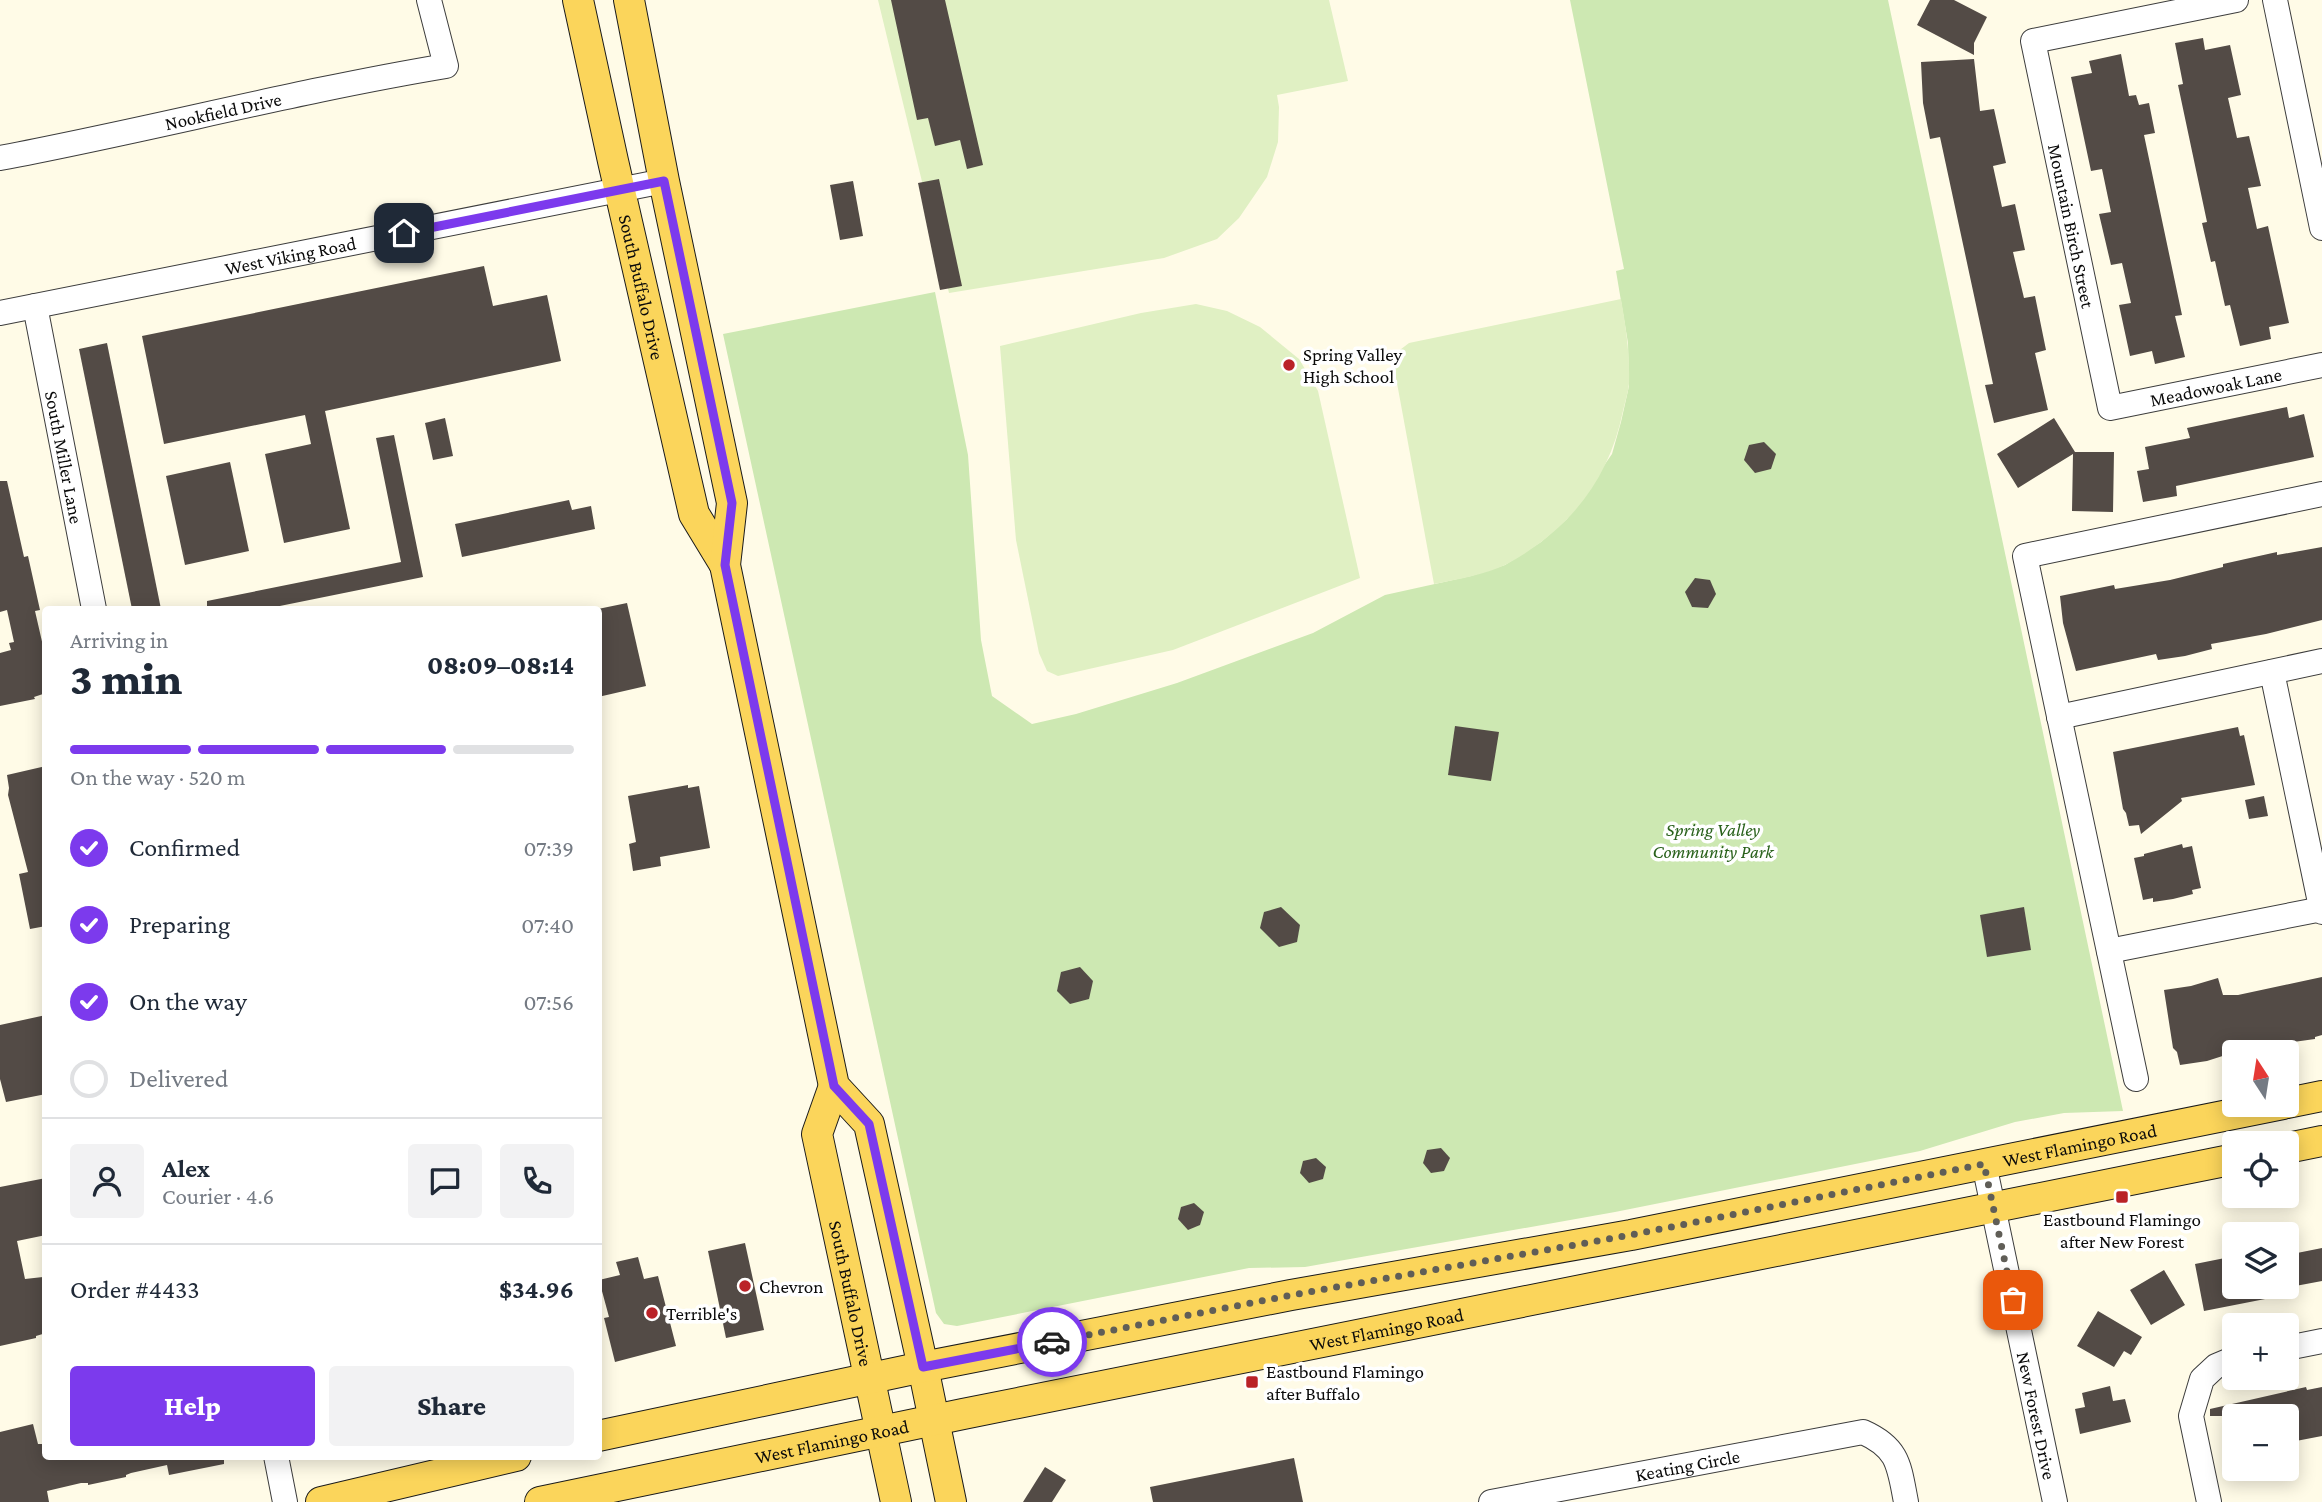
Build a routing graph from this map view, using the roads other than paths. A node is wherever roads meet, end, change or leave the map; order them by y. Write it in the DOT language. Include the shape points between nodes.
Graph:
graph roads {
  1 [pos="429,0"];
  2 [pos="578,0"];
  3 [pos="629,0"];
  4 [pos="2236,0"];
  5 [pos="2275,0"];
  6 [pos="2163,7"];
  7 [pos="0,158"];
  8 [pos="2317,177"];
  9 [pos="664,181"];
  10 [pos="620,190"];
  11 [pos="2322,228"];
  12 [pos="35,306"];
  13 [pos="0,313"];
  14 [pos="2322,365"];
  15 [pos="2110,408"];
  16 [pos="2322,494"];
  17 [pos="725,565"];
  18 [pos="93,606"];
  19 [pos="2322,661"];
  20 [pos="2272,672"];
  21 [pos="2059,717"];
  22 [pos="2322,910"];
  23 [pos="2109,951"];
  24 [pos="2136,1079"];
  25 [pos="834,1086"];
  26 [pos="2322,1096"];
  27 [pos="2300,1101"];
  28 [pos="2222,1117"];
  29 [pos="2322,1141"];
  30 [pos="2299,1146"];
  31 [pos="2222,1162"];
  32 [pos="1984,1164"];
  33 [pos="1993,1207"];
  34 [pos="2322,1341"];
  35 [pos="2299,1346"];
  36 [pos="2222,1364"];
  37 [pos="923,1367"];
  38 [pos="871,1378"];
  39 [pos="934,1420"];
  40 [pos="881,1431"];
  41 [pos="602,1435"];
  42 [pos="277,1460"];
  43 [pos="499,1460"];
  44 [pos="285,1502"];
  45 [pos="321,1502"];
  46 [pos="540,1502"];
  47 [pos="896,1502"];
  48 [pos="951,1502"];
  49 [pos="1492,1502"];
  50 [pos="1906,1502"];
  51 [pos="2055,1502"];
  52 [pos="2208,1502"];
  1 -- 7 [label="street, Nookfield Drive" via="446,66"];
  2 -- 10 [label="main road, South Buffalo Drive"];
  3 -- 9 [label="main road, South Buffalo Drive"];
  4 -- 6 [label="street"];
  5 -- 8 [label="street"];
  6 -- 15 [label="street, Mountain Birch Street" via="2033,41"];
  8 -- 11 [label="street"];
  9 -- 10 [label="street, West Viking Road"];
  9 -- 17 [label="main road, South Buffalo Drive" via="732,503"];
  10 -- 12 [label="street, West Viking Road"];
  10 -- 17 [label="main road, South Buffalo Drive" via="694,514"];
  12 -- 13 [label="street, West Viking Road"];
  12 -- 18 [label="street, South Miller Lane"];
  14 -- 15 [label="street, Meadowoak Lane"];
  16 -- 21 [label="street" via="2025,556"];
  17 -- 25 [label="main road, South Buffalo Drive"];
  19 -- 20 [label="street"];
  20 -- 21 [label="street"];
  20 -- 22 [label="street"];
  21 -- 23 [label="street"];
  22 -- 23 [label="street"];
  23 -- 24 [label="street"];
  25 -- 37 [label="main road" via="869,1124"];
  25 -- 38 [label="main road, South Buffalo Drive" via="817,1134"];
  26 -- 27 [label="main road, West Flamingo Road"];
  28 -- 32 [label="main road, West Flamingo Road"];
  29 -- 30 [label="main road"];
  31 -- 33 [label="main road, West Flamingo Road"];
  32 -- 33 [label="street, New Forest Drive"];
  32 -- 37 [label="main road, West Flamingo Road"];
  33 -- 39 [label="main road, West Flamingo Road"];
  33 -- 51 [label="street, New Forest Drive"];
  34 -- 35 [label="street"];
  36 -- 52 [label="street" via="2202,1379 2191,1416"];
  37 -- 38 [label="main road, West Flamingo Road"];
  37 -- 39 [label="main road"];
  38 -- 40 [label="main road, South Buffalo Drive"];
  38 -- 41 [label="main road, West Flamingo Road"];
  39 -- 40 [label="main road, West Flamingo Road"];
  39 -- 48 [label="main road"];
  40 -- 46 [label="main road, West Flamingo Road"];
  40 -- 47 [label="main road, South Buffalo Drive"];
  42 -- 44 [label="street"];
  43 -- 45 [label="main road"];
  49 -- 50 [label="street, Keating Circle" via="1863,1432 1892,1453"];
}
